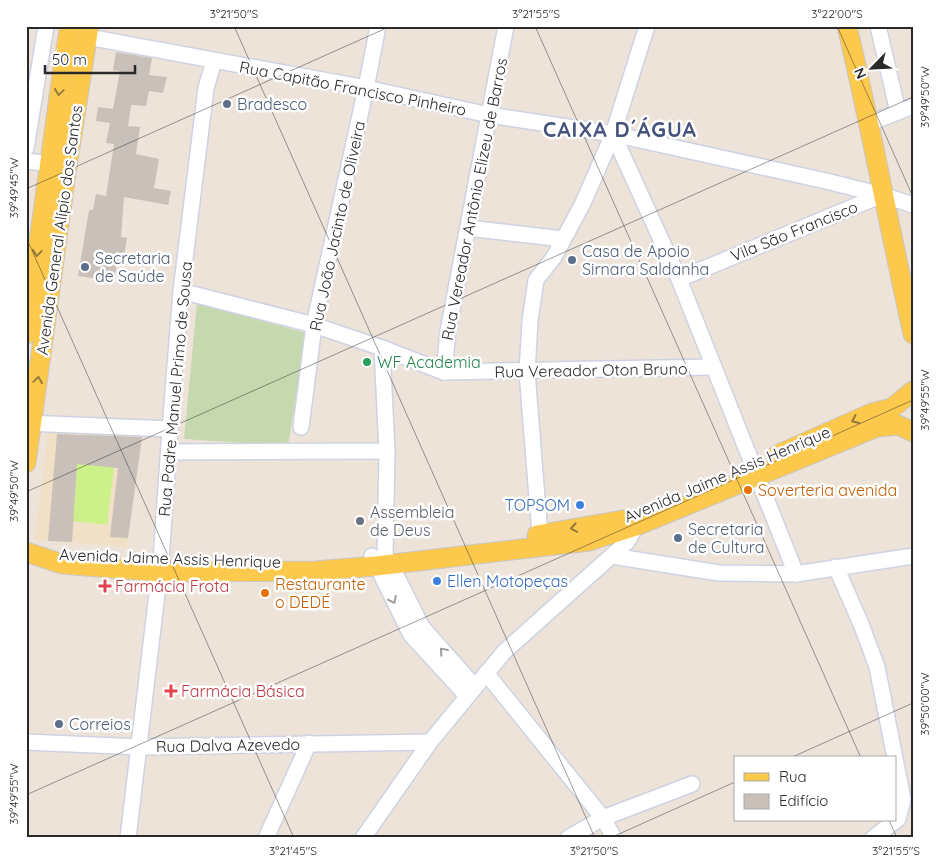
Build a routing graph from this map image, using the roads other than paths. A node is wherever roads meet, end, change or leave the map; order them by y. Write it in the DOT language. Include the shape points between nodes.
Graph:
graph roads {
  1 [pos="46,26"];
  2 [pos="70,26"];
  3 [pos="378,26"];
  4 [pos="506,26"];
  5 [pos="647,26"];
  6 [pos="847,26"];
  7 [pos="878,26"];
  8 [pos="89,32"];
  9 [pos="214,60"];
  10 [pos="366,88"];
  11 [pos="913,106"];
  12 [pos="898,112"];
  13 [pos="489,115"];
  14 [pos="870,123"];
  15 [pos="613,134"];
  16 [pos="26,148"];
  17 [pos="26,161"];
  18 [pos="58,165"];
  19 [pos="882,195"];
  20 [pos="913,205"];
  21 [pos="468,228"];
  22 [pos="563,240"];
  23 [pos="679,279"];
  24 [pos="181,291"];
  25 [pos="314,325"];
  26 [pos="26,334"];
  27 [pos="913,334"];
  28 [pos="382,348"];
  29 [pos="714,367"];
  30 [pos="444,372"];
  31 [pos="527,372"];
  32 [pos="913,391"];
  33 [pos="913,408"];
  34 [pos="904,422"];
  35 [pos="29,423"];
  36 [pos="301,428"];
  37 [pos="170,430"];
  38 [pos="387,451"];
  39 [pos="169,452"];
  40 [pos="26,463"];
  41 [pos="754,471"];
  42 [pos="640,520"];
  43 [pos="540,534"];
  44 [pos="34,555"];
  45 [pos="612,556"];
  46 [pos="913,556"];
  47 [pos="381,560"];
  48 [pos="160,566"];
  49 [pos="836,567"];
  50 [pos="796,574"];
  51 [pos="486,673"];
  52 [pos="471,692"];
  53 [pos="26,742"];
  54 [pos="430,742"];
  55 [pos="309,743"];
  56 [pos="140,747"];
  57 [pos="894,756"];
  58 [pos="896,765"];
  59 [pos="692,784"];
  60 [pos="603,818"];
  61 [pos="896,821"];
  62 [pos="894,822"];
  63 [pos="128,838"];
  64 [pos="266,838"];
  65 [pos="363,838"];
  66 [pos="568,838"];
  67 [pos="614,838"];
  68 [pos="873,838"];
  1 -- 16 [label="street"];
  2 -- 18 [label="main road, Avenida General Alípio dos Santos, one-way"];
  3 -- 10 [label="street, Rua João Jacinto de Oliveira"];
  4 -- 13 [label="street, Rua Vereador Antônio Elizeu de Barros"];
  5 -- 15 [label="street"];
  6 -- 14 [label="main road"];
  7 -- 12 [label="street"];
  8 -- 9 [label="street, Rua Capitão Francisco Pinheiro"];
  8 -- 18 [label="main road, Avenida General Alípio dos Santos"];
  9 -- 10 [label="street, Rua Capitão Francisco Pinheiro"];
  9 -- 24 [label="street, Rua Padre Manuel Primo de Sousa" via="206,88"];
  10 -- 13 [label="street, Rua Capitão Francisco Pinheiro"];
  10 -- 25 [label="street, Rua João Jacinto de Oliveira"];
  11 -- 12 [label="street"];
  12 -- 14 [label="street"];
  13 -- 15 [label="street, Rua Capitão Francisco Pinheiro"];
  13 -- 21 [label="street, Rua Vereador Antônio Elizeu de Barros"];
  14 -- 19 [label="main road"];
  15 -- 19 [label="street, Rua Capitão Francisco Pinheiro"];
  15 -- 22 [label="street"];
  15 -- 23 [label="street"];
  17 -- 18 [label="street"];
  18 -- 26 [label="main road, Avenida General Alípio dos Santos, one-way"];
  35 -- 18 [label="main road, Avenida General Alípio dos Santos, one-way"];
  19 -- 20 [label="street, Rua Capitão Francisco Pinheiro"];
  19 -- 23 [label="street, Vila São Francisco"];
  19 -- 27 [label="main road"];
  21 -- 22 [label="street"];
  21 -- 30 [label="street, Rua Vereador Antônio Elizeu de Barros" via="448,331"];
  22 -- 31 [label="street" via="536,280"];
  23 -- 29 [label="street"];
  24 -- 25 [label="street, Rua Vereador Oton Bruno"];
  24 -- 37 [label="street, Rua Padre Manuel Primo de Sousa"];
  25 -- 28 [label="street, Rua Vereador Oton Bruno"];
  25 -- 36 [label="street, Rua João Jacinto de Oliveira"];
  28 -- 30 [label="street, Rua Vereador Oton Bruno"];
  28 -- 38 [label="street"];
  29 -- 31 [label="street, Rua Vereador Oton Bruno"];
  29 -- 41 [label="street"];
  30 -- 31 [label="street, Rua Vereador Oton Bruno"];
  31 -- 43 [label="street"];
  32 -- 34 [label="main road, Avenida Jaime Assis Henrique"];
  33 -- 34 [label="main road"];
  34 -- 41 [label="main road, Avenida Jaime Assis Henrique" via="872,412"];
  35 -- 37 [label="street"];
  35 -- 40 [label="main road, Avenida General Alípio dos Santos"];
  37 -- 39 [label="street, Rua Padre Manuel Primo de Sousa"];
  38 -- 39 [label="street"];
  38 -- 47 [label="street"];
  39 -- 48 [label="street, Rua Padre Manuel Primo de Sousa"];
  41 -- 42 [label="main road, Avenida Jaime Assis Henrique"];
  41 -- 50 [label="street"];
  42 -- 43 [label="main road, Avenida Jaime Assis Henrique, one-way" via="629,518"];
  42 -- 45 [label="street" via="627,542"];
  42 -- 47 [label="main road" via="589,540"];
  43 -- 47 [label="main road, Avenida Jaime Assis Henrique"];
  44 -- 48 [label="main road, Avenida Jaime Assis Henrique" via="63,552"];
  45 -- 50 [label="street" via="718,573"];
  45 -- 51 [label="street" via="504,652"];
  46 -- 49 [label="street"];
  47 -- 48 [label="main road, Avenida Jaime Assis Henrique"];
  47 -- 52 [label="street" via="411,634"];
  48 -- 56 [label="street, Rua Padre Manuel Primo de Sousa"];
  49 -- 50 [label="street"];
  49 -- 57 [label="street" via="876,667"];
  51 -- 52 [label="street"];
  51 -- 60 [label="street"];
  52 -- 54 [label="street"];
  53 -- 56 [label="street, Rua Dalva Azevedo"];
  54 -- 55 [label="street, Rua Dalva Azevedo"];
  54 -- 65 [label="street"];
  55 -- 56 [label="street, Rua Dalva Azevedo"];
  55 -- 64 [label="street"];
  56 -- 63 [label="street, Rua Padre Manuel Primo de Sousa"];
  58 -- 61 [label="street" via="903,799"];
  59 -- 60 [label="street"];
  60 -- 66 [label="street"];
  60 -- 67 [label="street"];
  62 -- 68 [label="street"];
}
